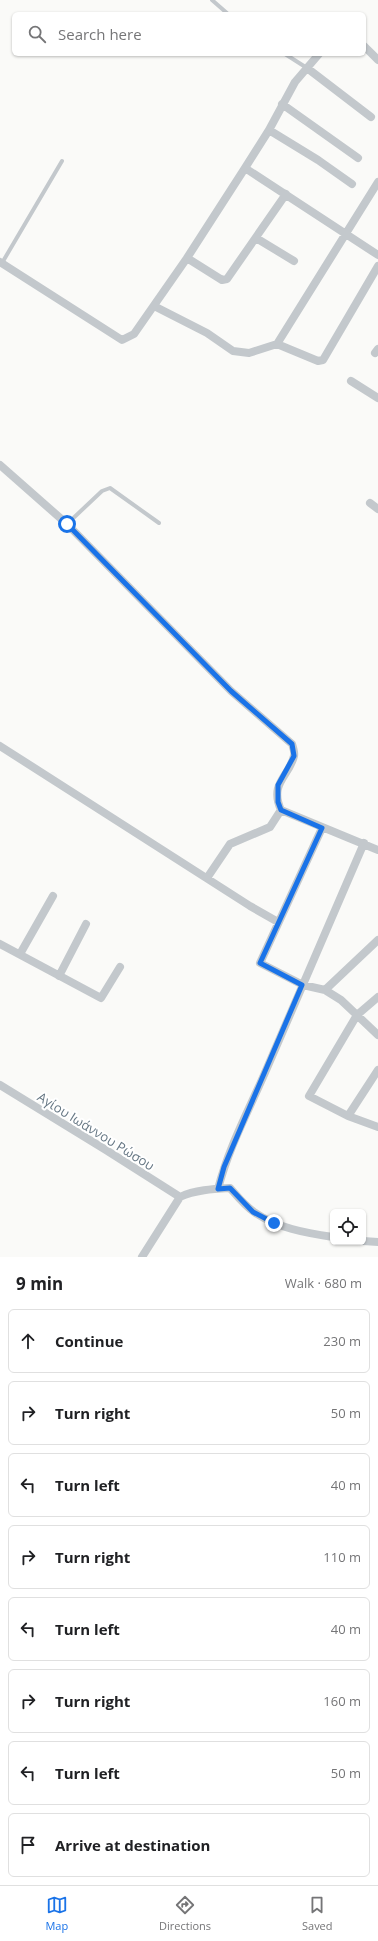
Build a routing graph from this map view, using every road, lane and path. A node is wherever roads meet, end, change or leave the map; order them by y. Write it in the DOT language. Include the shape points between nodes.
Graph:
graph roads {
  1 [pos="212,0"];
  2 [pos="226,12"];
  3 [pos="366,48"];
  4 [pos="289,56"];
  5 [pos="317,56"];
  6 [pos="378,60"];
  7 [pos="307,68"];
  8 [pos="282,104"];
  9 [pos="371,117"];
  10 [pos="269,130"];
  11 [pos="358,158"];
  12 [pos="62,161"];
  13 [pos="245,168"];
  14 [pos="378,182"];
  15 [pos="352,184"];
  16 [pos="286,194"];
  17 [pos="346,234"];
  18 [pos="256,238"];
  19 [pos="378,255"];
  20 [pos="187,258"];
  21 [pos="294,261"];
  22 [pos="1,263"];
  23 [pos="378,266"];
  24 [pos="154,306"];
  25 [pos="277,344"];
  26 [pos="351,381"];
  27 [pos="378,398"];
  28 [pos="0,465"];
  29 [pos="370,503"];
  30 [pos="378,509"];
  31 [pos="158,523"];
  32 [pos="67,524"];
  33 [pos="0,746"];
  34 [pos="281,810"];
  35 [pos="322,828"];
  36 [pos="364,843"];
  37 [pos="378,850"];
  38 [pos="207,878"];
  39 [pos="53,896"];
  40 [pos="278,922"];
  41 [pos="86,924"];
  42 [pos="378,940"];
  43 [pos="0,944"];
  44 [pos="20,954"];
  45 [pos="120,967"];
  46 [pos="59,976"];
  47 [pos="302,985"];
  48 [pos="325,990"];
  49 [pos="378,997"];
  50 [pos="357,1014"];
  51 [pos="378,1035"];
  52 [pos="378,1070"];
  53 [pos="0,1085"];
  54 [pos="348,1116"];
  55 [pos="378,1127"];
  56 [pos="218,1189"];
  57 [pos="180,1197"];
  58 [pos="330,1237"];
  59 [pos="366,1241"];
  60 [pos="378,1242"];
  61 [pos="142,1257"];
  1 -- 2 [label="lane"];
  3 -- 6 [label="street"];
  4 -- 7 [label="lane"];
  5 -- 7 [label="street"];
  7 -- 8 [label="street"];
  7 -- 9 [label="street"];
  8 -- 10 [label="street"];
  8 -- 11 [label="street"];
  10 -- 13 [label="street"];
  10 -- 15 [label="street"];
  12 -- 22 [label="lane"];
  13 -- 16 [label="street"];
  13 -- 20 [label="street"];
  14 -- 17 [label="street"];
  16 -- 17 [label="street"];
  16 -- 18 [label="street"];
  17 -- 19 [label="street"];
  17 -- 25 [label="street"];
  18 -- 20 [label="street" via="227,279 222,280"];
  18 -- 21 [label="street"];
  20 -- 24 [label="street"];
  22 -- 24 [label="street" via="122,340 134,334"];
  23 -- 25 [label="street" via="323,360 318,361"];
  24 -- 25 [label="street" via="184,320 239,353 249,353"];
  26 -- 27 [label="street"];
  28 -- 32 [label="street"];
  29 -- 30 [label="street"];
  31 -- 32 [label="lane" via="110,488 102,491"];
  32 -- 34 [label="street" via="231,691 292,744 294,756 278,785 278,802"];
  33 -- 38 [label="street"];
  34 -- 35 [label="street"];
  34 -- 38 [label="street" via="270,827 226,847"];
  35 -- 36 [label="street"];
  35 -- 40 [label="street"];
  36 -- 37 [label="street"];
  36 -- 47 [label="street"];
  38 -- 40 [label="street"];
  39 -- 44 [label="street"];
  40 -- 47 [label="street" via="260,963"];
  41 -- 46 [label="street"];
  42 -- 48 [label="street"];
  43 -- 44 [label="street"];
  44 -- 46 [label="street"];
  45 -- 46 [label="street" via="100,998"];
  47 -- 48 [label="street"];
  47 -- 56 [label="street" via="227,1160"];
  48 -- 50 [label="street"];
  49 -- 50 [label="street"];
  50 -- 51 [label="street"];
  50 -- 54 [label="street" via="309,1096"];
  52 -- 54 [label="street"];
  53 -- 57 [label="street, Αγίου Ιωάννου Ρώσου"];
  54 -- 55 [label="street"];
  56 -- 57 [label="street"];
  56 -- 58 [label="street" via="230,1188 253,1212 274,1223 306,1233"];
  57 -- 61 [label="street"];
  59 -- 60 [label="street"];
}
